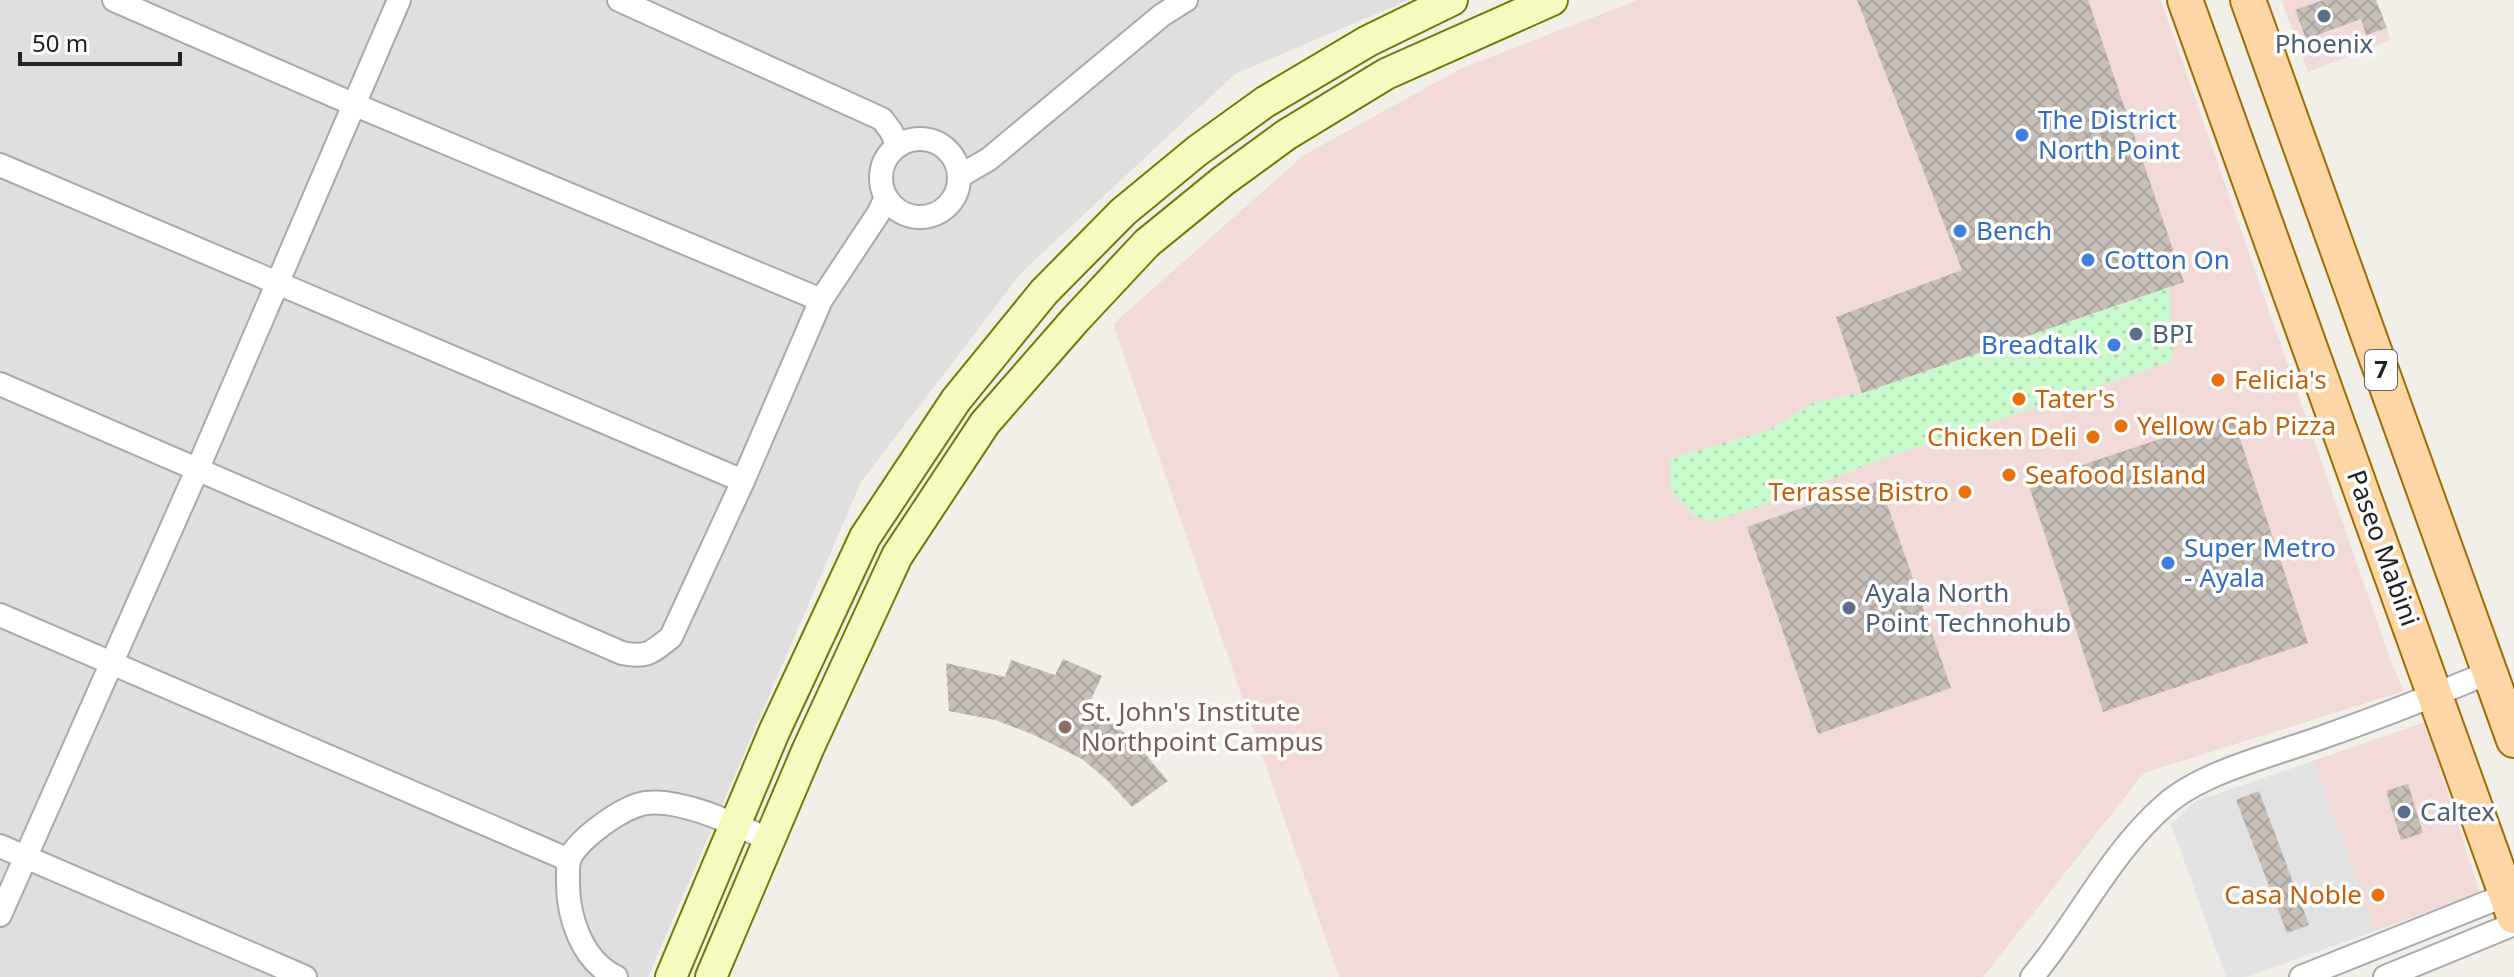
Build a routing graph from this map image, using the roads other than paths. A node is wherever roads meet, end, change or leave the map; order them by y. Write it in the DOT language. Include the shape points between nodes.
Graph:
graph roads {
  1 [pos="114,0"];
  2 [pos="399,0"];
  3 [pos="619,0"];
  4 [pos="1186,0"];
  5 [pos="1452,0"];
  6 [pos="2248,0"];
  7 [pos="2186,1"];
  8 [pos="1539,2"];
  9 [pos="1156,8"];
  10 [pos="353,104"];
  11 [pos="898,146"];
  12 [pos="0,165"];
  13 [pos="960,176"];
  14 [pos="885,200"];
  15 [pos="277,284"];
  16 [pos="821,300"];
  17 [pos="0,384"];
  18 [pos="919,452"];
  19 [pos="198,468"];
  20 [pos="950,473"];
  21 [pos="743,481"];
  22 [pos="0,615"];
  23 [pos="111,664"];
  24 [pos="2490,672"];
  25 [pos="2435,695"];
  26 [pos="2514,740"];
  27 [pos="736,825"];
  28 [pos="768,839"];
  29 [pos="0,846"];
  30 [pos="26,858"];
  31 [pos="569,860"];
  32 [pos="2511,912"];
  33 [pos="0,915"];
  34 [pos="305,977"];
  35 [pos="616,977"];
  36 [pos="671,977"];
  37 [pos="711,977"];
  38 [pos="2032,977"];
  39 [pos="2301,977"];
  40 [pos="2385,977"];
  1 -- 10 [label="street"];
  2 -- 10 [label="street"];
  3 -- 11 [label="street" via="882,119"];
  4 -- 9 [label="street"];
  5 -- 18 [label="street" via="1368,41 1265,102 1123,212 1044,292"];
  6 -- 24 [label="main road, 7"];
  7 -- 25 [label="main road, Paseo Mabini / 7"];
  8 -- 20 [label="street" via="1386,74 1223,181 1147,243 1075,320 985,423"];
  9 -- 13 [label="street" via="1030,127"];
  10 -- 15 [label="street"];
  10 -- 16 [label="street"];
  11 -- 13 [label="street" via="931,140 952,156"];
  11 -- 14 [label="street" via="882,164 879,181"];
  12 -- 15 [label="street"];
  13 -- 14 [label="street" via="954,199 936,213 908,216"];
  14 -- 16 [label="street"];
  15 -- 19 [label="street"];
  15 -- 21 [label="street"];
  16 -- 21 [label="street"];
  17 -- 19 [label="street"];
  18 -- 20 [label="street"];
  18 -- 27 [label="street" via="865,537"];
  19 -- 21 [label="street" via="641,657 671,637"];
  19 -- 23 [label="street"];
  20 -- 28 [label="street" via="897,556"];
  22 -- 23 [label="street"];
  23 -- 30 [label="street"];
  23 -- 31 [label="street"];
  24 -- 25 [label="street"];
  24 -- 26 [label="main road, 7"];
  25 -- 32 [label="main road, Paseo Mabini / 7"];
  25 -- 38 [label="street" via="2200,781 2165,804 2115,860"];
  27 -- 28 [label="street"];
  27 -- 31 [label="street" via="687,807 645,803 609,819"];
  27 -- 36 [label="street"];
  28 -- 37 [label="street"];
  29 -- 30 [label="street"];
  30 -- 33 [label="street"];
  30 -- 34 [label="street"];
  31 -- 35 [label="street" via="569,909 581,940 602,970"];
  32 -- 39 [label="street"];
  32 -- 40 [label="street"];
}
